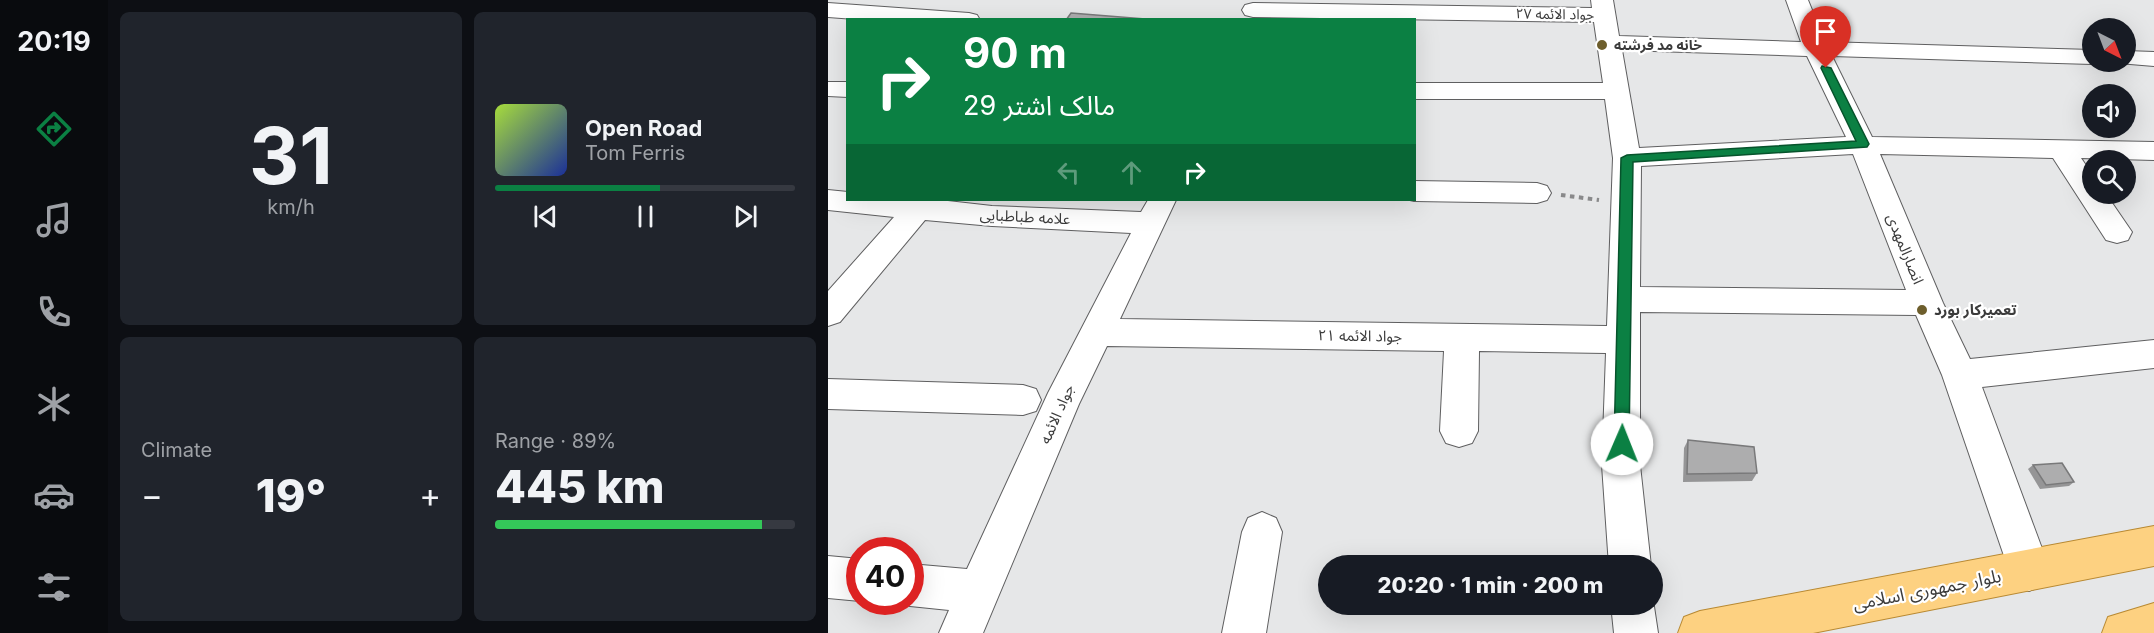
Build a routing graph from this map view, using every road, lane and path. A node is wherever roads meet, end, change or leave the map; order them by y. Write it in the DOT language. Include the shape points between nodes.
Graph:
graph roads {
  1 [pos="1797,0"];
  2 [pos="828,10"];
  3 [pos="1253,10"];
  4 [pos="941,18"];
  5 [pos="1606,19"];
  6 [pos="1816,50"];
  7 [pos="2082,57"];
  8 [pos="2136,58"];
  9 [pos="2154,59"];
  10 [pos="828,88"];
  11 [pos="846,90"];
  12 [pos="1416,91"];
  13 [pos="1617,91"];
  14 [pos="1863,144"];
  15 [pos="2060,148"];
  16 [pos="2154,150"];
  17 [pos="1627,158"];
  18 [pos="1416,191"];
  19 [pos="1538,193"];
  20 [pos="828,200"];
  21 [pos="846,201"];
  22 [pos="859,201"];
  23 [pos="1072,201"];
  24 [pos="922,203"];
  25 [pos="1626,203"];
  26 [pos="1156,211"];
  27 [pos="992,216"];
  28 [pos="2117,232"];
  29 [pos="1624,299"];
  30 [pos="1927,303"];
  31 [pos="828,313"];
  32 [pos="1095,332"];
  33 [pos="1462,338"];
  34 [pos="1624,340"];
  35 [pos="2154,354"];
  36 [pos="1960,375"];
  37 [pos="828,394"];
  38 [pos="1023,400"];
  39 [pos="1459,431"];
  40 [pos="1262,532"];
  41 [pos="2154,546"];
  42 [pos="1629,555"];
  43 [pos="2029,570"];
  44 [pos="828,577"];
  45 [pos="846,579"];
  46 [pos="924,586"];
  47 [pos="979,592"];
  48 [pos="1634,615"];
  49 [pos="2154,626"];
  50 [pos="961,633"];
  51 [pos="1244,633"];
  52 [pos="1636,633"];
  53 [pos="1700,633"];
  54 [pos="2124,633"];
  1 -- 6 [label="street, انصارالمهدی"];
  2 -- 4 [label="street"];
  3 -- 5 [label="street, جواد الائمه ۲۷"];
  5 -- 6 [label="street, جواد الائمه ۲۷" via="1718,46"];
  5 -- 13 [label="street"];
  6 -- 7 [label="street, جواد الائمه ۲۷"];
  6 -- 14 [label="street, انصارالمهدی"];
  8 -- 9 [label="street"];
  10 -- 11 [label="street"];
  12 -- 13 [label="street"];
  13 -- 17 [label="street"];
  14 -- 15 [label="street"];
  14 -- 17 [label="street"];
  14 -- 30 [label="street, انصارالمهدی"];
  15 -- 16 [label="street"];
  15 -- 28 [label="street"];
  17 -- 25 [label="street"];
  18 -- 19 [label="street"];
  19 -- 25 [label="path"];
  20 -- 21 [label="street, علامه طباطبایی"];
  22 -- 24 [label="street, علامه طباطبایی"];
  23 -- 27 [label="street"];
  24 -- 27 [label="street, علامه طباطبایی"];
  24 -- 31 [label="street"];
  25 -- 29 [label="street"];
  26 -- 27 [label="street, علامه طباطبایی"];
  26 -- 32 [label="street, جواد الائمه"];
  29 -- 30 [label="street"];
  29 -- 34 [label="street"];
  30 -- 36 [label="street, انصارالمهدی"];
  32 -- 33 [label="street, جواد الائمه ۲۱"];
  32 -- 47 [label="street, جواد الائمه"];
  33 -- 34 [label="street, جواد الائمه ۲۱"];
  33 -- 39 [label="street"];
  34 -- 42 [label="street" via="1621,465"];
  35 -- 36 [label="street"];
  36 -- 43 [label="street, انصارالمهدی"];
  37 -- 38 [label="street"];
  40 -- 51 [label="street"];
  41 -- 43 [label="main road, بلوار جمهوری اسلامی"];
  43 -- 53 [label="main road, بلوار جمهوری اسلامی"];
  44 -- 45 [label="street"];
  46 -- 47 [label="street"];
  47 -- 50 [label="street, جواد الائمه"];
  48 -- 52 [label="street"];
  49 -- 54 [label="main road"];
}
